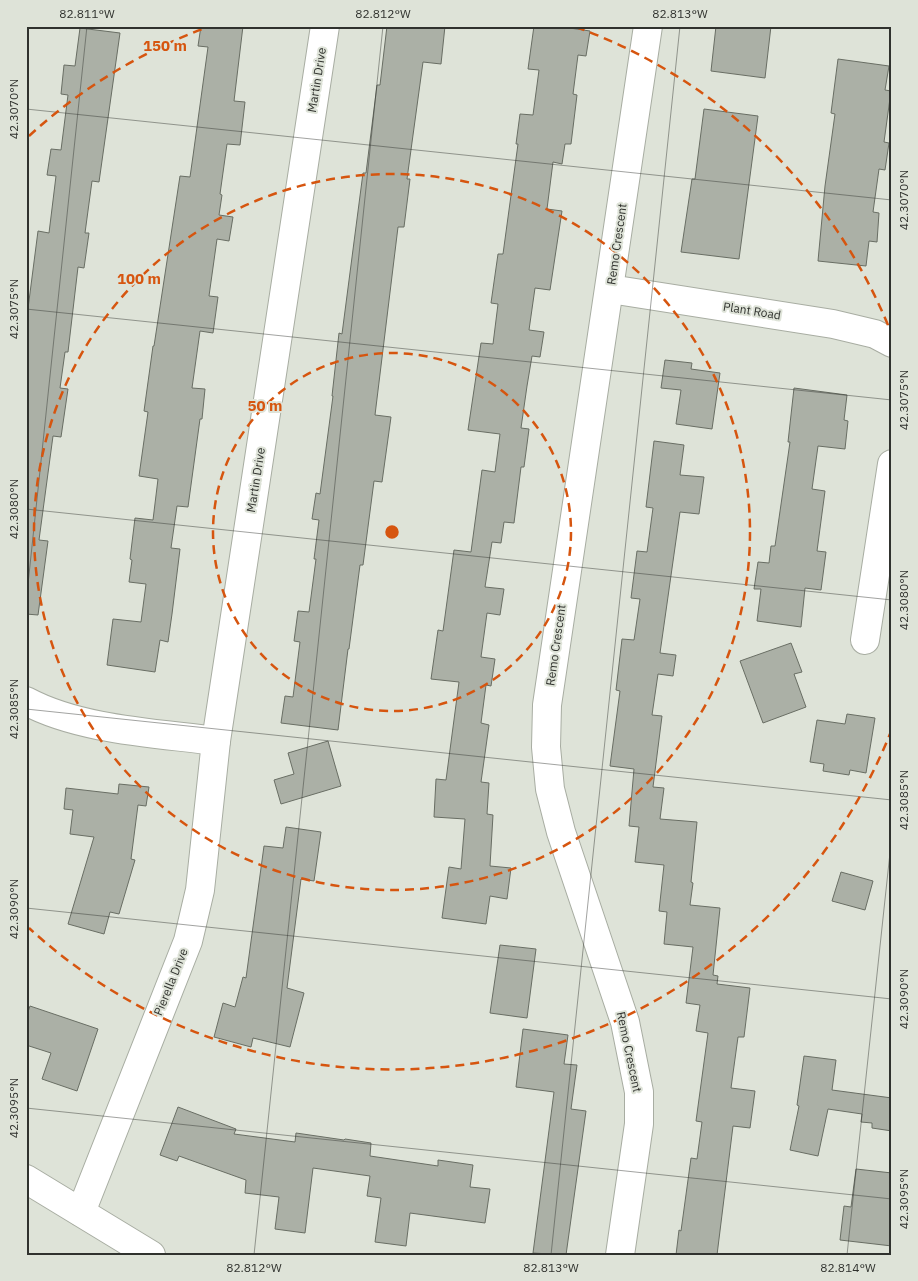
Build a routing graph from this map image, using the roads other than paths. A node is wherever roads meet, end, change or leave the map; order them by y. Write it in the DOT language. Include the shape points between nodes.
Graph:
graph roads {
  1 [pos="325,26"];
  2 [pos="648,26"];
  3 [pos="610,289"];
  4 [pos="892,343"];
  5 [pos="892,464"];
  6 [pos="865,640"];
  7 [pos="26,701"];
  8 [pos="216,741"];
  9 [pos="26,1179"];
  10 [pos="81,1212"];
  11 [pos="151,1255"];
  12 [pos="620,1255"];
  1 -- 8 [label="street, Martin Drive"];
  2 -- 3 [label="street, Remo Crescent"];
  3 -- 4 [label="street, Plant Road" via="834,324 875,334"];
  3 -- 12 [label="street, Remo Crescent" via="547,705 546,747 550,788 561,832 625,1022 640,1092 639,1124"];
  5 -- 6 [label="street"];
  7 -- 8 [label="street" via="92,724"];
  8 -- 10 [label="street, Pierella Drive" via="200,890 188,941"];
  9 -- 10 [label="street"];
  10 -- 11 [label="street"];
}
